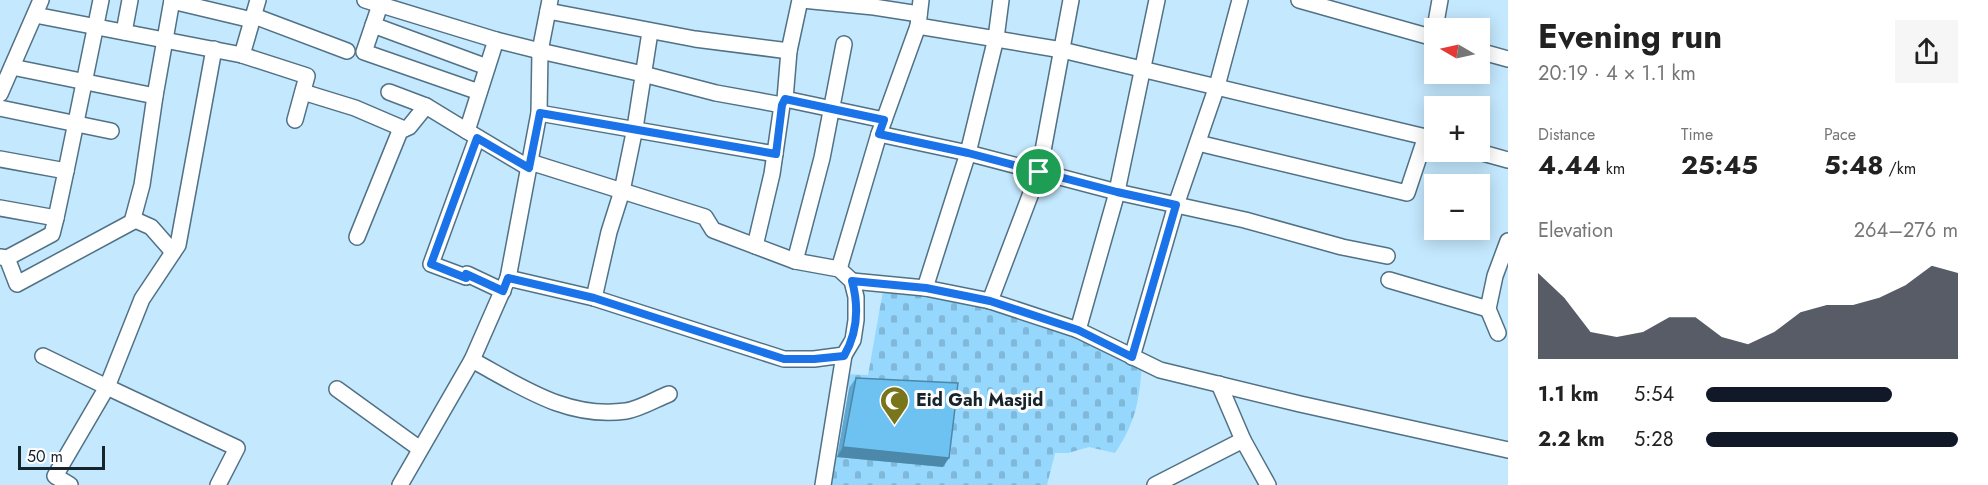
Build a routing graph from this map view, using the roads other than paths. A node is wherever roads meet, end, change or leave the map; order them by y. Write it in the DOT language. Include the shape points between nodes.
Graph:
graph roads {
  1 [pos="41,0"];
  2 [pos="101,0"];
  3 [pos="130,0"];
  4 [pos="172,0"];
  5 [pos="258,0"];
  6 [pos="801,0"];
  7 [pos="1001,0"];
  8 [pos="1071,0"];
  9 [pos="1157,0"];
  10 [pos="1240,0"];
  11 [pos="1299,0"];
  12 [pos="1440,0"];
  13 [pos="373,3"];
  14 [pos="549,5"];
  15 [pos="413,7"];
  16 [pos="919,13"];
  17 [pos="35,15"];
  18 [pos="253,18"];
  19 [pos="1437,18"];
  20 [pos="373,25"];
  21 [pos="94,26"];
  22 [pos="1424,31"];
  23 [pos="124,32"];
  24 [pos="650,32"];
  25 [pos="996,38"];
  26 [pos="165,39"];
  27 [pos="496,40"];
  28 [pos="844,44"];
  29 [pos="214,49"];
  30 [pos="1062,50"];
  31 [pos="347,51"];
  32 [pos="540,51"];
  33 [pos="789,51"];
  34 [pos="1490,54"];
  35 [pos="242,55"];
  36 [pos="1508,59"];
  37 [pos="12,67"];
  38 [pos="487,67"];
  39 [pos="1143,69"];
  40 [pos="642,74"];
  41 [pos="83,81"];
  42 [pos="1217,86"];
  43 [pos="303,92"];
  44 [pos="389,92"];
  45 [pos="479,92"];
  46 [pos="0,94"];
  47 [pos="155,96"];
  48 [pos="784,102"];
  49 [pos="426,106"];
  50 [pos="0,108"];
  51 [pos="832,108"];
  52 [pos="540,113"];
  53 [pos="295,120"];
  54 [pos="75,124"];
  55 [pos="882,127"];
  56 [pos="635,128"];
  57 [pos="404,129"];
  58 [pos="111,131"];
  59 [pos="472,134"];
  60 [pos="1424,137"];
  61 [pos="1198,143"];
  62 [pos="1424,152"];
  63 [pos="968,153"];
  64 [pos="776,154"];
  65 [pos="1490,155"];
  66 [pos="0,159"];
  67 [pos="1508,160"];
  68 [pos="530,165"];
  69 [pos="66,171"];
  70 [pos="1039,172"];
  71 [pos="622,191"];
  72 [pos="1117,192"];
  73 [pos="1176,205"];
  74 [pos="0,208"];
  75 [pos="56,218"];
  76 [pos="133,219"];
  77 [pos="357,237"];
  78 [pos="1508,242"];
  79 [pos="755,246"];
  80 [pos="173,252"];
  81 [pos="1386,256"];
  82 [pos="3,257"];
  83 [pos="795,261"];
  84 [pos="839,269"];
  85 [pos="1389,280"];
  86 [pos="852,281"];
  87 [pos="506,284"];
  88 [pos="1501,286"];
  89 [pos="926,288"];
  90 [pos="594,298"];
  91 [pos="990,301"];
  92 [pos="1488,309"];
  93 [pos="1078,330"];
  94 [pos="1498,333"];
  95 [pos="43,356"];
  96 [pos="844,356"];
  97 [pos="1132,357"];
  98 [pos="472,360"];
  99 [pos="1219,384"];
  100 [pos="107,387"];
  101 [pos="336,389"];
  102 [pos="669,394"];
  103 [pos="1243,440"];
  104 [pos="420,449"];
  105 [pos="1508,450"];
  106 [pos="70,485"];
  107 [pos="218,485"];
  108 [pos="400,485"];
  109 [pos="823,485"];
  110 [pos="1155,485"];
  111 [pos="1268,485"];
  1 -- 17 [label="street"];
  2 -- 21 [label="street"];
  3 -- 23 [label="street"];
  4 -- 18 [label="street"];
  4 -- 26 [label="street"];
  5 -- 18 [label="street"];
  6 -- 16 [label="street"];
  6 -- 33 [label="street"];
  7 -- 25 [label="street"];
  8 -- 30 [label="street"];
  9 -- 39 [label="street"];
  10 -- 42 [label="street"];
  11 -- 22 [label="street"];
  12 -- 19 [label="street"];
  13 -- 15 [label="street"];
  13 -- 20 [label="street"];
  14 -- 24 [label="street"];
  14 -- 32 [label="street"];
  15 -- 27 [label="street"];
  16 -- 25 [label="street"];
  16 -- 55 [label="street"];
  17 -- 21 [label="street"];
  17 -- 37 [label="street"];
  18 -- 31 [label="street"];
  18 -- 35 [label="street"];
  20 -- 38 [label="street"];
  20 -- 45 [label="street" via="364,52"];
  21 -- 23 [label="street"];
  21 -- 41 [label="street"];
  23 -- 26 [label="street"];
  24 -- 33 [label="street"];
  24 -- 40 [label="street"];
  25 -- 30 [label="street"];
  25 -- 63 [label="street"];
  26 -- 29 [label="street"];
  26 -- 47 [label="street"];
  27 -- 32 [label="street"];
  27 -- 38 [label="street"];
  28 -- 51 [label="street"];
  29 -- 35 [label="street"];
  29 -- 80 [label="street" via="186,206"];
  30 -- 39 [label="street"];
  30 -- 70 [label="street"];
  32 -- 40 [label="street"];
  32 -- 52 [label="street"];
  33 -- 48 [label="street"];
  34 -- 36 [label="street"];
  35 -- 43 [label="street" via="307,76"];
  37 -- 41 [label="street"];
  37 -- 46 [label="street"];
  38 -- 45 [label="street"];
  39 -- 42 [label="street"];
  39 -- 72 [label="street"];
  40 -- 48 [label="street" via="716,93"];
  40 -- 56 [label="street"];
  41 -- 47 [label="street"];
  41 -- 54 [label="street"];
  42 -- 60 [label="street"];
  42 -- 61 [label="street"];
  43 -- 53 [label="street"];
  43 -- 57 [label="street"];
  44 -- 49 [label="street"];
  45 -- 59 [label="street"];
  47 -- 76 [label="street"];
  48 -- 51 [label="street"];
  48 -- 64 [label="street"];
  49 -- 57 [label="street"];
  49 -- 59 [label="street"];
  50 -- 54 [label="street"];
  51 -- 55 [label="street"];
  51 -- 83 [label="street"];
  52 -- 56 [label="street"];
  52 -- 68 [label="street"];
  54 -- 58 [label="street"];
  54 -- 69 [label="street"];
  55 -- 63 [label="street"];
  55 -- 84 [label="street"];
  56 -- 64 [label="street"];
  56 -- 71 [label="street"];
  57 -- 77 [label="street"];
  59 -- 68 [label="street"];
  59 -- 87 [label="street" via="431,264 466,278 466,274"];
  61 -- 62 [label="street" via="1407,193"];
  61 -- 73 [label="street"];
  63 -- 70 [label="street"];
  63 -- 89 [label="street"];
  64 -- 79 [label="street"];
  65 -- 67 [label="street"];
  66 -- 69 [label="street"];
  68 -- 71 [label="street"];
  68 -- 87 [label="street"];
  69 -- 75 [label="street"];
  70 -- 72 [label="street"];
  70 -- 91 [label="street"];
  71 -- 79 [label="street" via="705,217 713,230"];
  71 -- 90 [label="street"];
  72 -- 73 [label="street"];
  72 -- 93 [label="street"];
  73 -- 81 [label="street"];
  73 -- 97 [label="street"];
  74 -- 75 [label="street"];
  75 -- 82 [label="street" via="52,234"];
  76 -- 80 [label="street" via="151,228"];
  76 -- 82 [label="street" via="17,284"];
  78 -- 88 [label="street"];
  79 -- 83 [label="street"];
  80 -- 100 [label="street" via="142,299"];
  83 -- 84 [label="street"];
  84 -- 86 [label="street"];
  85 -- 92 [label="street"];
  86 -- 89 [label="street"];
  86 -- 96 [label="street" via="856,320 853,340"];
  87 -- 90 [label="street"];
  87 -- 98 [label="street"];
  88 -- 92 [label="street"];
  89 -- 91 [label="street"];
  90 -- 96 [label="street" via="784,359"];
  91 -- 93 [label="street"];
  92 -- 94 [label="street"];
  93 -- 97 [label="street"];
  95 -- 100 [label="street"];
  96 -- 109 [label="street"];
  97 -- 99 [label="street" via="1160,370"];
  98 -- 102 [label="street" via="546,400 588,412 628,411"];
  98 -- 104 [label="street"];
  99 -- 103 [label="street"];
  99 -- 105 [label="street"];
  100 -- 106 [label="street" via="55,476"];
  100 -- 107 [label="street" via="237,448"];
  101 -- 104 [label="street"];
  103 -- 110 [label="street"];
  103 -- 111 [label="street"];
  104 -- 108 [label="street"];
}
